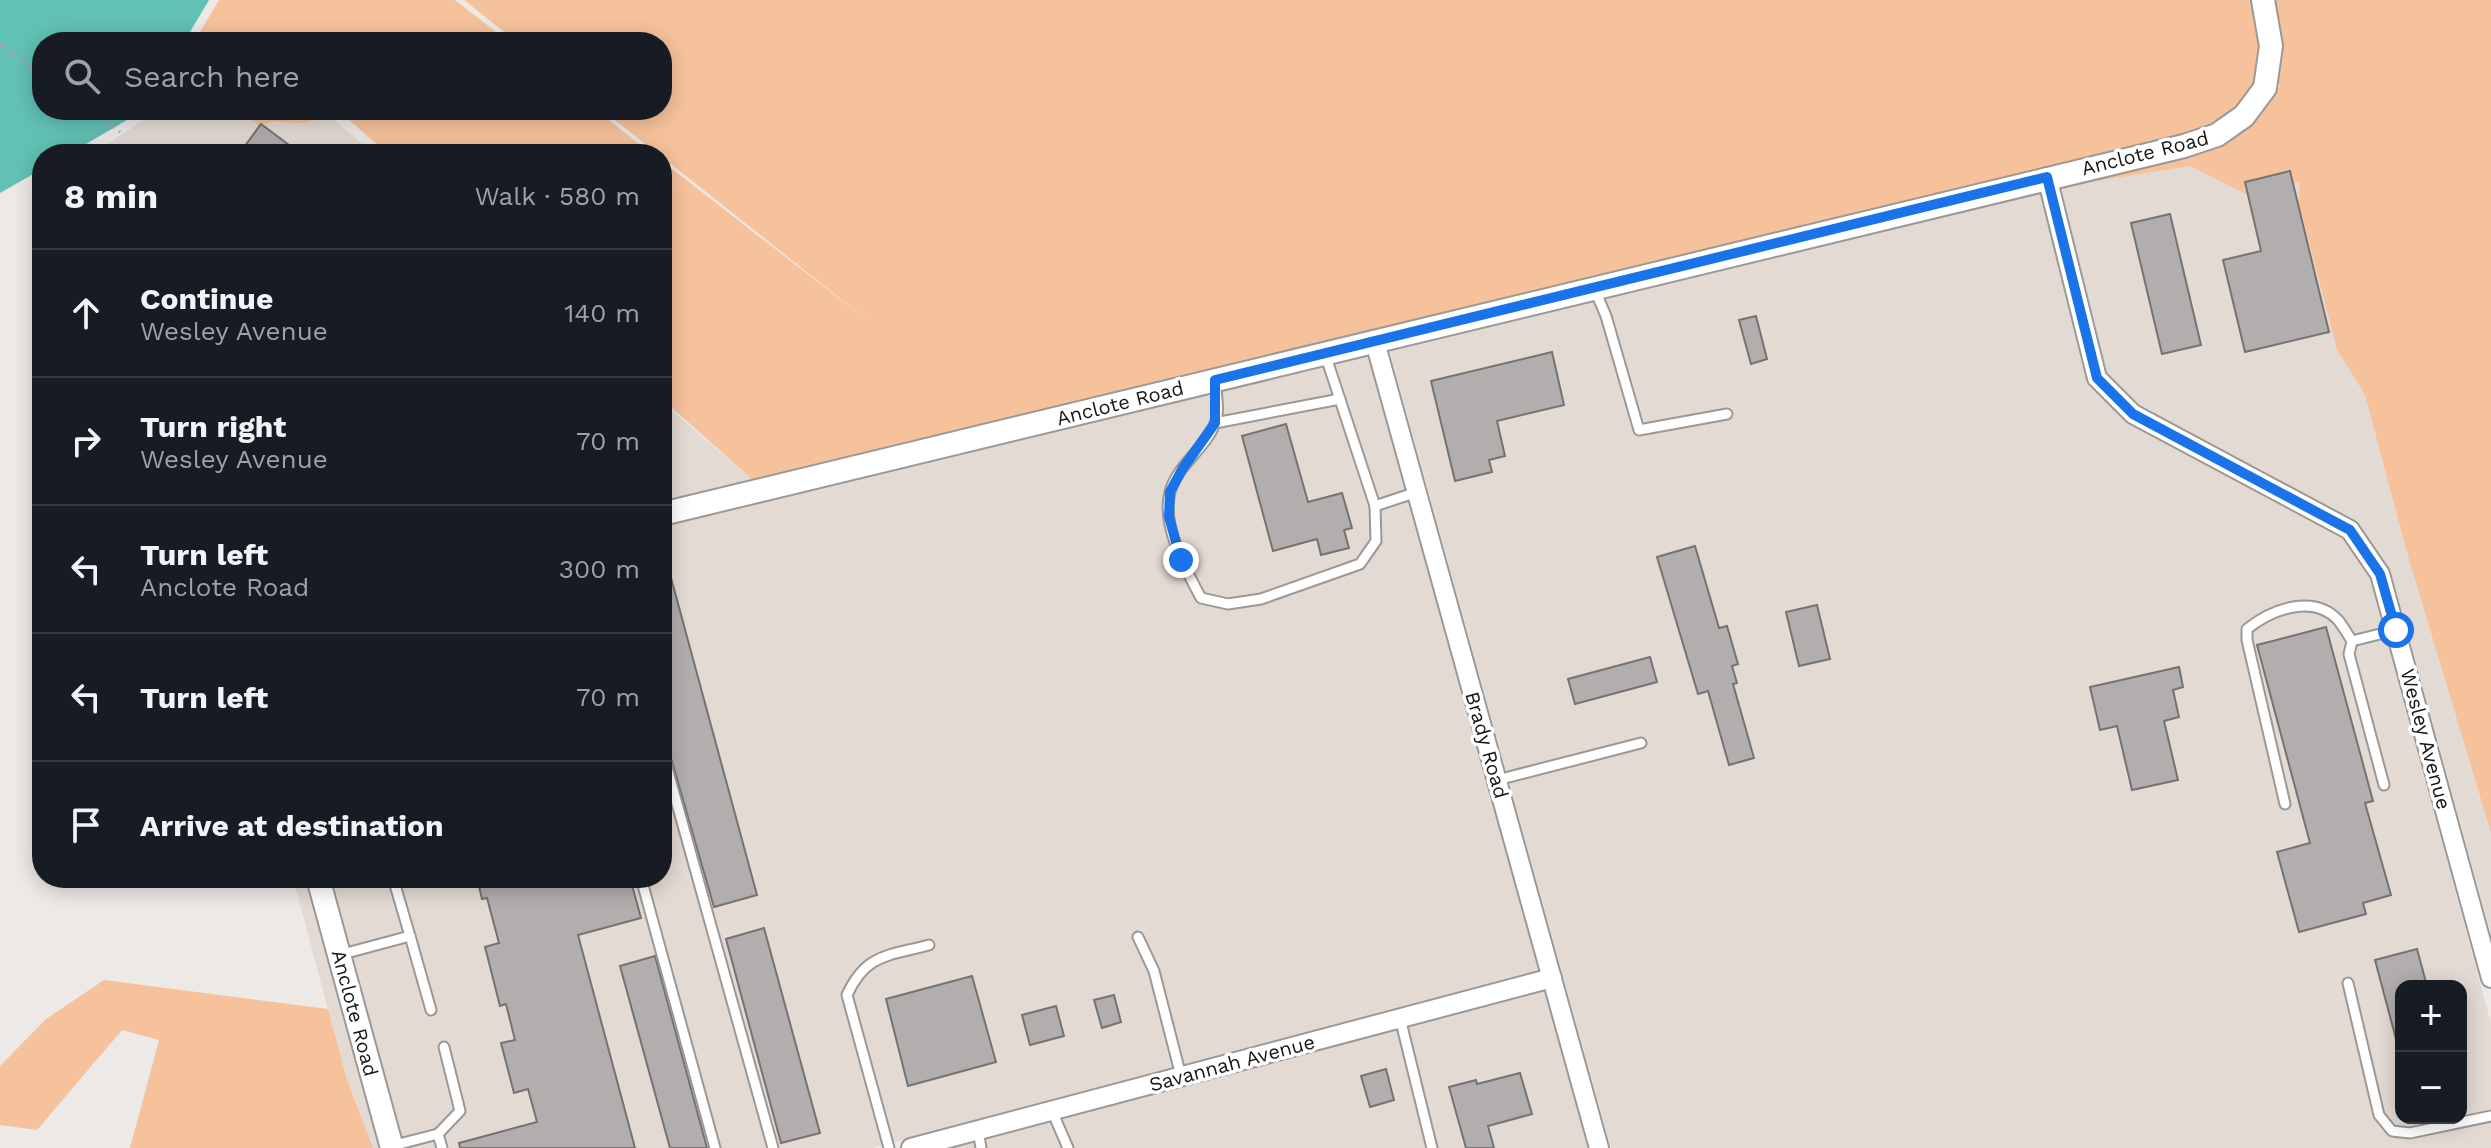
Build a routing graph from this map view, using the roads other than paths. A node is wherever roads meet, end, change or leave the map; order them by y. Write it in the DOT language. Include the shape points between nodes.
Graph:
graph roads {
  1 [pos="2263,0"];
  2 [pos="2047,177"];
  3 [pos="1594,288"];
  4 [pos="1375,342"];
  5 [pos="1325,354"];
  6 [pos="1215,380"];
  7 [pos="1340,399"];
  8 [pos="1727,414"];
  9 [pos="1215,423"];
  10 [pos="1417,492"];
  11 [pos="1375,506"];
  12 [pos="672,512"];
  13 [pos="2396,630"];
  14 [pos="2352,641"];
  15 [pos="1641,743"];
  16 [pos="1497,780"];
  17 [pos="2384,785"];
  18 [pos="672,786"];
  19 [pos="2285,804"];
  20 [pos="321,888"];
  21 [pos="396,888"];
  22 [pos="644,888"];
  23 [pos="410,936"];
  24 [pos="1138,937"];
  25 [pos="929,945"];
  26 [pos="339,955"];
  27 [pos="1552,978"];
  28 [pos="2491,978"];
  29 [pos="2348,983"];
  30 [pos="431,1010"];
  31 [pos="1400,1018"];
  32 [pos="444,1047"];
  33 [pos="1181,1076"];
  34 [pos="1052,1111"];
  35 [pos="2491,1116"];
  36 [pos="438,1134"];
  37 [pos="980,1139"];
  38 [pos="391,1147"];
  39 [pos="442,1148"];
  40 [pos="715,1148"];
  41 [pos="773,1148"];
  42 [pos="889,1148"];
  43 [pos="911,1148"];
  44 [pos="1068,1148"];
  45 [pos="1432,1148"];
  46 [pos="1599,1148"];
  1 -- 2 [label="street, Anclote Road" via="2271,46 2265,88 2244,116 2217,135 2184,146"];
  2 -- 3 [label="street, Anclote Road"];
  2 -- 13 [label="street, Wesley Avenue" via="2097,378 2133,414 2350,530 2380,574"];
  3 -- 4 [label="street, Anclote Road"];
  3 -- 8 [label="lane" via="1639,430"];
  4 -- 5 [label="street, Anclote Road"];
  4 -- 10 [label="street, Brady Road"];
  5 -- 6 [label="street, Anclote Road"];
  5 -- 7 [label="lane"];
  6 -- 9 [label="lane"];
  6 -- 12 [label="street, Anclote Road"];
  7 -- 9 [label="lane"];
  7 -- 11 [label="lane"];
  9 -- 11 [label="lane" via="1170,492 1169,517 1181,560 1201,598 1228,604 1261,599 1360,564 1376,541"];
  10 -- 11 [label="lane"];
  10 -- 16 [label="street, Brady Road"];
  13 -- 14 [label="lane"];
  13 -- 28 [label="street, Wesley Avenue"];
  14 -- 17 [label="lane" via="2352,669"];
  14 -- 19 [label="lane" via="2337,619 2318,607 2287,608 2247,629"];
  15 -- 16 [label="lane"];
  16 -- 27 [label="street, Brady Road"];
  18 -- 41 [label="lane"];
  20 -- 26 [label="street, Anclote Road"];
  21 -- 23 [label="lane"];
  22 -- 40 [label="lane"];
  23 -- 26 [label="lane"];
  23 -- 30 [label="lane"];
  24 -- 33 [label="lane" via="1154,971"];
  25 -- 42 [label="lane" via="871,961 856,975 847,995"];
  26 -- 38 [label="street, Anclote Road"];
  27 -- 31 [label="street, Savannah Avenue"];
  27 -- 46 [label="street, Brady Road"];
  29 -- 35 [label="lane" via="2379,1115 2392,1131 2410,1133"];
  31 -- 33 [label="street, Savannah Avenue"];
  31 -- 45 [label="lane"];
  32 -- 36 [label="lane" via="460,1111"];
  33 -- 34 [label="street, Savannah Avenue"];
  34 -- 37 [label="street, Savannah Avenue"];
  34 -- 44 [label="lane"];
  36 -- 38 [label="lane"];
  36 -- 39 [label="lane"];
  37 -- 43 [label="street, Savannah Avenue"];
}
